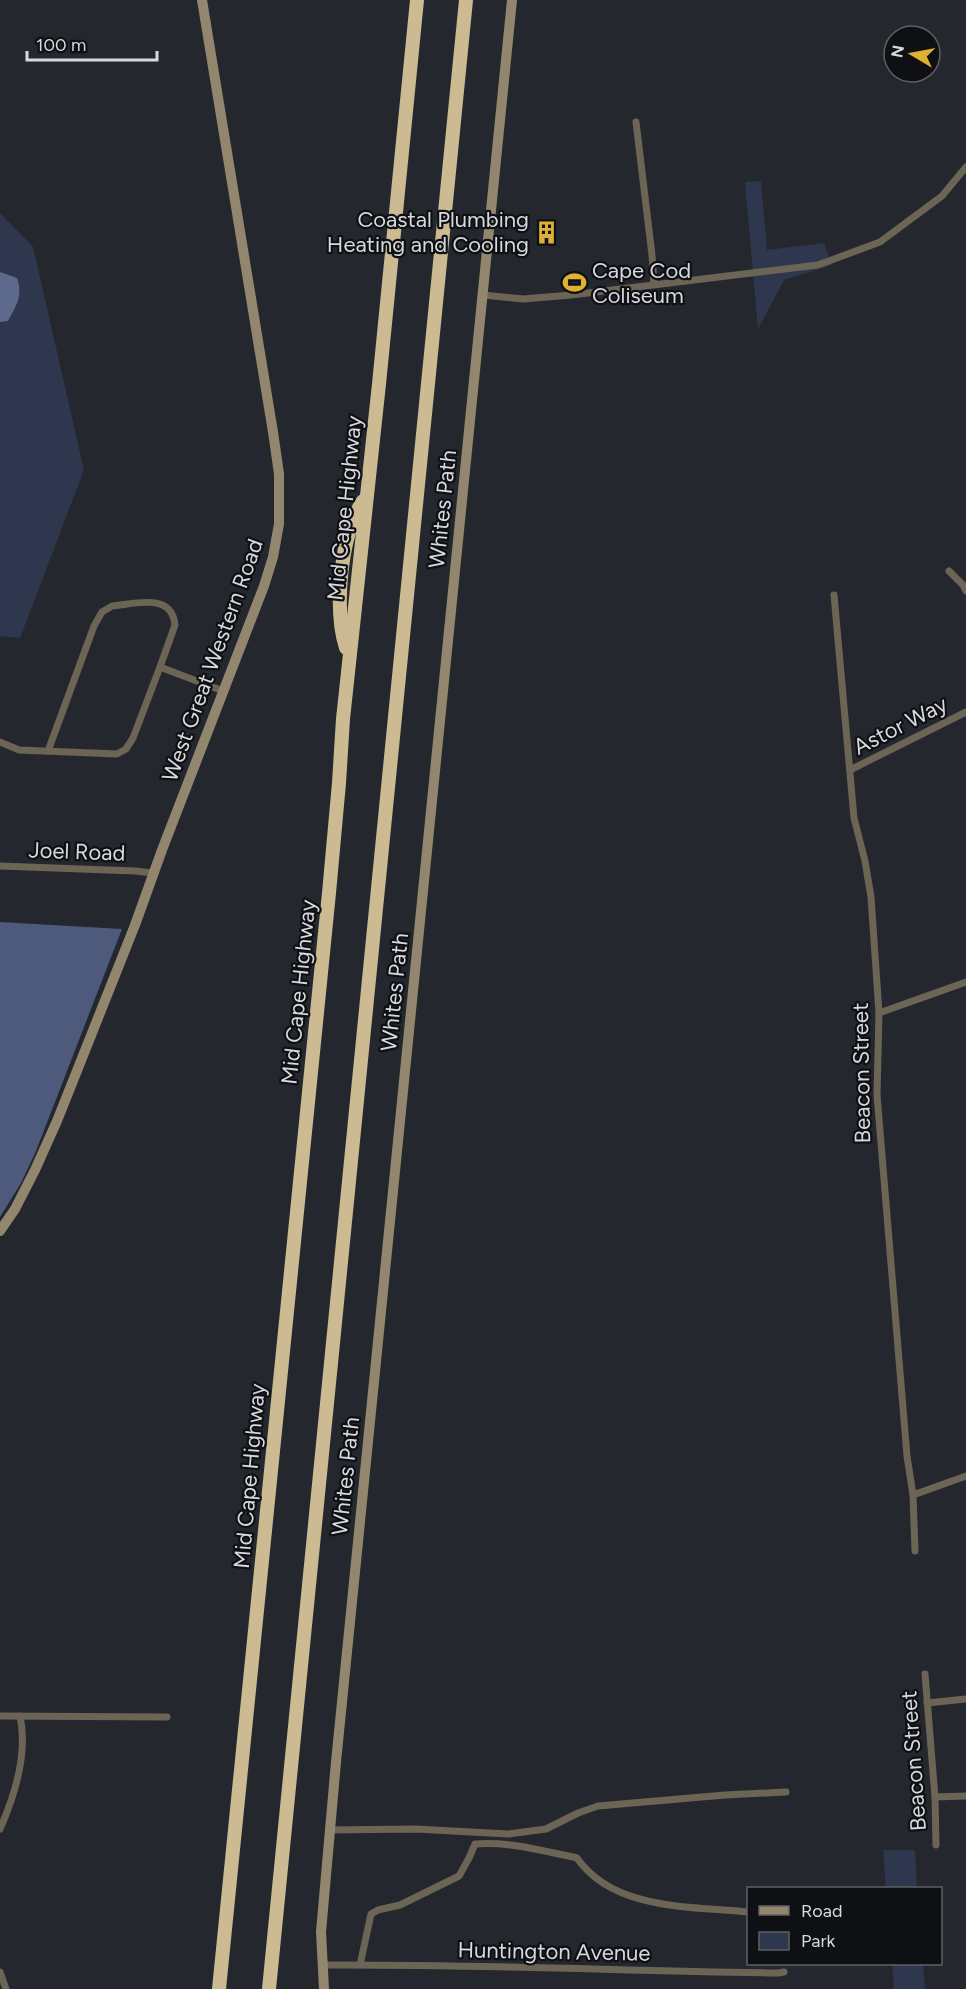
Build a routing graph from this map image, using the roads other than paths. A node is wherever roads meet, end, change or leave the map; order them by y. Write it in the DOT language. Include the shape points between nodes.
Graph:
graph roads {
  1 [pos="202,0"];
  2 [pos="417,0"];
  3 [pos="466,0"];
  4 [pos="512,0"];
  5 [pos="636,122"];
  6 [pos="966,167"];
  7 [pos="654,284"];
  8 [pos="483,295"];
  9 [pos="949,571"];
  10 [pos="966,591"];
  11 [pos="834,595"];
  12 [pos="160,667"];
  13 [pos="223,691"];
  14 [pos="966,712"];
  15 [pos="0,742"];
  16 [pos="48,751"];
  17 [pos="850,770"];
  18 [pos="0,866"];
  19 [pos="153,873"];
  20 [pos="966,982"];
  21 [pos="879,1013"];
  22 [pos="0,1231"];
  23 [pos="966,1476"];
  24 [pos="913,1495"];
  25 [pos="915,1551"];
  26 [pos="926,1674"];
  27 [pos="966,1699"];
  28 [pos="927,1703"];
  29 [pos="0,1716"];
  30 [pos="20,1716"];
  31 [pos="167,1717"];
  32 [pos="786,1792"];
  33 [pos="966,1796"];
  34 [pos="935,1797"];
  35 [pos="0,1829"];
  36 [pos="330,1830"];
  37 [pos="936,1845"];
  38 [pos="747,1912"];
  39 [pos="322,1965"];
  40 [pos="360,1965"];
  41 [pos="0,1972"];
  42 [pos="784,1972"];
  43 [pos="6,1989"];
  44 [pos="219,1989"];
  45 [pos="269,1989"];
  46 [pos="324,1989"];
  1 -- 13 [label="street, West Great Western Road" via="279,489 279,524 273,557"];
  2 -- 44 [label="highway, Mid Cape Highway" via="366,497 352,520 340,602 340,625 349,657 328,904"];
  3 -- 45 [label="highway"];
  4 -- 8 [label="street, Whites Path"];
  5 -- 7 [label="street"];
  6 -- 7 [label="street" via="942,196 880,242 818,265"];
  7 -- 8 [label="street" via="522,299"];
  8 -- 36 [label="street, Whites Path"];
  9 -- 10 [label="street"];
  11 -- 17 [label="street, Beacon Street"];
  12 -- 13 [label="street"];
  12 -- 16 [label="street" via="133,738 122,752"];
  12 -- 16 [label="street" via="175,625 169,608 148,602 106,609 94,626"];
  13 -- 19 [label="street, West Great Western Road"];
  14 -- 17 [label="street, Astor Way"];
  15 -- 16 [label="street" via="19,750"];
  17 -- 21 [label="street, Beacon Street" via="854,818 871,897"];
  18 -- 19 [label="street, Joel Road"];
  19 -- 22 [label="street, West Great Western Road" via="46,1148"];
  20 -- 21 [label="street"];
  21 -- 24 [label="street, Beacon Street" via="877,1095"];
  23 -- 24 [label="street"];
  24 -- 25 [label="street, Beacon Street"];
  26 -- 28 [label="street, Beacon Street"];
  27 -- 28 [label="street"];
  28 -- 34 [label="street, Beacon Street"];
  29 -- 30 [label="street"];
  30 -- 31 [label="street"];
  30 -- 35 [label="street" via="23,1741 19,1768"];
  32 -- 36 [label="street" via="598,1806 546,1829 508,1834"];
  33 -- 34 [label="street"];
  34 -- 37 [label="street, Beacon Street"];
  36 -- 39 [label="street, Whites Path" via="322,1914"];
  38 -- 40 [label="street" via="652,1902 625,1895 586,1871 577,1858 490,1842 475,1844 459,1876 400,1905 371,1914"];
  39 -- 40 [label="street, Huntington Avenue"];
  39 -- 46 [label="street, Whites Path"];
  40 -- 42 [label="street, Huntington Avenue"];
  41 -- 43 [label="street"];
}
